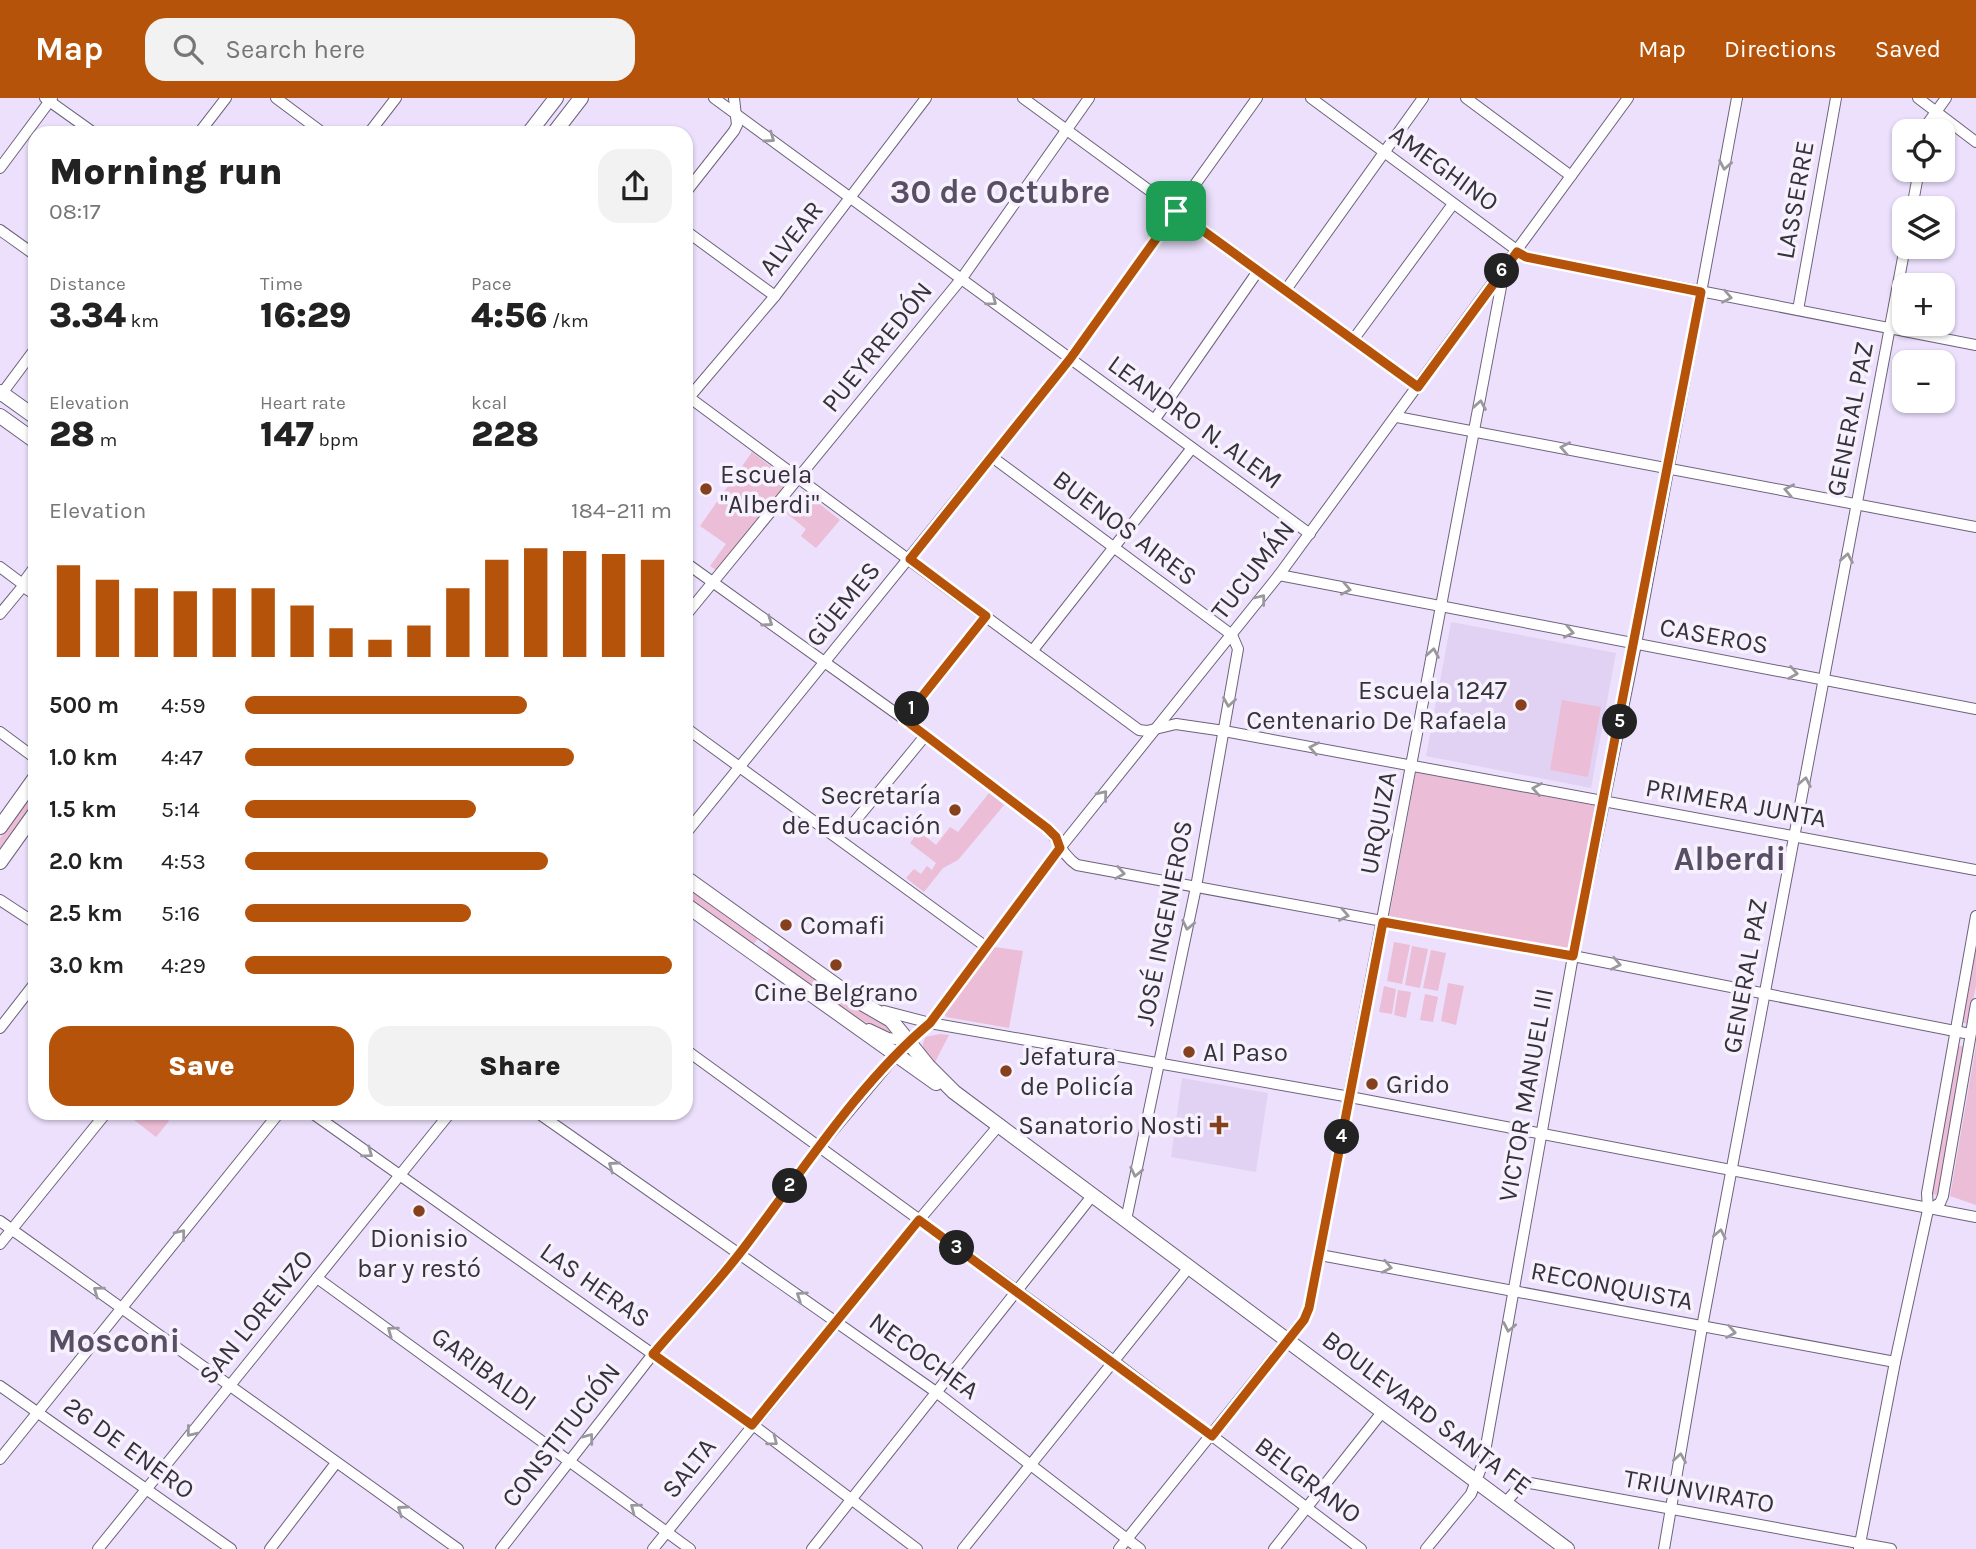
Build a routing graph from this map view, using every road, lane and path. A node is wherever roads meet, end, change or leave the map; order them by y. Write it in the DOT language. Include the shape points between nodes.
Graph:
graph roads {
  1 [pos="226,98"];
  2 [pos="276,98"];
  3 [pos="396,98"];
  4 [pos="556,98"];
  5 [pos="579,98"];
  6 [pos="714,98"];
  7 [pos="734,98"];
  8 [pos="926,98"];
  9 [pos="1023,98"];
  10 [pos="1089,98"];
  11 [pos="1257,98"];
  12 [pos="1311,98"];
  13 [pos="1423,98"];
  14 [pos="1466,98"];
  15 [pos="1628,98"];
  16 [pos="1737,98"];
  17 [pos="1836,98"];
  18 [pos="1918,98"];
  19 [pos="1946,98"];
  20 [pos="49,99"];
  21 [pos="1936,111"];
  22 [pos="737,114"];
  23 [pos="1932,119"];
  24 [pos="30,126"];
  25 [pos="85,126"];
  26 [pos="204,126"];
  27 [pos="314,126"];
  28 [pos="374,126"];
  29 [pos="534,126"];
  30 [pos="559,126"];
  31 [pos="28,129"];
  32 [pos="1066,129"];
  33 [pos="1976,142"];
  34 [pos="1382,152"];
  35 [pos="0,168"];
  36 [pos="1571,176"];
  37 [pos="693,183"];
  38 [pos="853,197"];
  39 [pos="1453,204"];
  40 [pos="1176,211"];
  41 [pos="0,230"];
  42 [pos="693,236"];
  43 [pos="28,250"];
  44 [pos="1517,252"];
  45 [pos="1903,259"];
  46 [pos="1505,268"];
  47 [pos="1258,271"];
  48 [pos="961,278"];
  49 [pos="1285,291"];
  50 [pos="1701,292"];
  51 [pos="775,296"];
  52 [pos="1798,310"];
  53 [pos="1890,328"];
  54 [pos="1353,340"];
  55 [pos="1976,345"];
  56 [pos="28,358"];
  57 [pos="1070,359"];
  58 [pos="1418,387"];
  59 [pos="693,391"];
  60 [pos="1,394"];
  61 [pos="693,402"];
  62 [pos="28,412"];
  63 [pos="0,416"];
  64 [pos="1397,417"];
  65 [pos="1155,419"];
  66 [pos="1475,431"];
  67 [pos="28,436"];
  68 [pos="1192,448"];
  69 [pos="992,457"];
  70 [pos="1668,467"];
  71 [pos="799,480"];
  72 [pos="1857,503"];
  73 [pos="1976,527"];
  74 [pos="1310,534"];
  75 [pos="1113,547"];
  76 [pos="910,559"];
  77 [pos="0,567"];
  78 [pos="693,568"];
  79 [pos="1279,575"];
  80 [pos="712,583"];
  81 [pos="28,588"];
  82 [pos="28,591"];
  83 [pos="693,606"];
  84 [pos="1441,608"];
  85 [pos="0,614"];
  86 [pos="986,616"];
  87 [pos="1232,635"];
  88 [pos="1636,644"];
  89 [pos="1033,650"];
  90 [pos="825,662"];
  91 [pos="1824,679"];
  92 [pos="1976,709"];
  93 [pos="904,719"];
  94 [pos="1157,728"];
  95 [pos="1224,731"];
  96 [pos="0,732"];
  97 [pos="693,733"];
  98 [pos="925,736"];
  99 [pos="28,753"];
  100 [pos="1412,766"];
  101 [pos="739,767"];
  102 [pos="28,788"];
  103 [pos="1605,802"];
  104 [pos="28,823"];
  105 [pos="693,823"];
  106 [pos="0,827"];
  107 [pos="851,827"];
  108 [pos="1794,836"];
  109 [pos="1060,848"];
  110 [pos="0,862"];
  111 [pos="1976,870"];
  112 [pos="693,883"];
  113 [pos="1196,887"];
  114 [pos="0,900"];
  115 [pos="693,910"];
  116 [pos="1976,916"];
  117 [pos="28,918"];
  118 [pos="1383,922"];
  119 [pos="768,936"];
  120 [pos="985,946"];
  121 [pos="754,954"];
  122 [pos="1573,956"];
  123 [pos="28,993"];
  124 [pos="1765,994"];
  125 [pos="1976,1004"];
  126 [pos="865,1005"];
  127 [pos="835,1012"];
  128 [pos="930,1023"];
  129 [pos="0,1028"];
  130 [pos="1953,1031"];
  131 [pos="1970,1034"];
  132 [pos="908,1041"];
  133 [pos="693,1055"];
  134 [pos="896,1056"];
  135 [pos="1159,1062"];
  136 [pos="954,1092"];
  137 [pos="1350,1097"];
  138 [pos="100,1120"];
  139 [pos="273,1120"];
  140 [pos="322,1120"];
  141 [pos="445,1120"];
  142 [pos="548,1120"];
  143 [pos="999,1124"];
  144 [pos="1541,1135"];
  145 [pos="820,1146"];
  146 [pos="1732,1170"];
  147 [pos="401,1176"];
  148 [pos="1092,1196"];
  149 [pos="1928,1210"];
  150 [pos="1976,1217"];
  151 [pos="919,1220"];
  152 [pos="1126,1220"];
  153 [pos="0,1222"];
  154 [pos="12,1229"];
  155 [pos="0,1244"];
  156 [pos="739,1254"];
  157 [pos="1320,1255"];
  158 [pos="1190,1266"];
  159 [pos="317,1278"];
  160 [pos="1016,1290"];
  161 [pos="1515,1291"];
  162 [pos="121,1309"];
  163 [pos="837,1321"];
  164 [pos="1702,1327"];
  165 [pos="1288,1340"];
  166 [pos="653,1354"];
  167 [pos="1115,1362"];
  168 [pos="1895,1362"];
  169 [pos="0,1386"];
  170 [pos="228,1387"];
  171 [pos="936,1392"];
  172 [pos="38,1411"];
  173 [pos="1383,1411"];
  174 [pos="752,1425"];
  175 [pos="1212,1436"];
  176 [pos="0,1459"];
  177 [pos="571,1460"];
  178 [pos="336,1463"];
  179 [pos="1030,1465"];
  180 [pos="1477,1482"];
  181 [pos="146,1488"];
  182 [pos="853,1500"];
  183 [pos="1506,1502"];
  184 [pos="1306,1508"];
  185 [pos="1672,1508"];
  186 [pos="667,1532"];
  187 [pos="1127,1539"];
  188 [pos="1860,1546"];
  189 [pos="450,1547"];
  190 [pos="98,1549"];
  191 [pos="231,1549"];
  192 [pos="270,1549"];
  193 [pos="501,1549"];
  194 [pos="653,1549"];
  195 [pos="690,1549"];
  196 [pos="812,1549"];
  197 [pos="916,1549"];
  198 [pos="963,1549"];
  199 [pos="1119,1549"];
  200 [pos="1140,1549"];
  201 [pos="1274,1549"];
  202 [pos="1361,1549"];
  203 [pos="1426,1549"];
  204 [pos="1567,1549"];
  205 [pos="1664,1549"];
  206 [pos="1891,1549"];
  1 -- 26 [label="street"];
  2 -- 27 [label="street"];
  3 -- 28 [label="street"];
  4 -- 29 [label="main road"];
  5 -- 30 [label="main road"];
  6 -- 22 [label="street, LEANDRO N. ALEM"];
  7 -- 22 [label="street"];
  8 -- 38 [label="street, ALVEAR"];
  9 -- 32 [label="street"];
  10 -- 32 [label="street, PUEYRREDÓN"];
  11 -- 40 [label="street, GÜEMES"];
  12 -- 34 [label="street, AMEGHINO"];
  13 -- 34 [label="street"];
  14 -- 36 [label="street"];
  15 -- 36 [label="street, TUCUMÁN"];
  16 -- 50 [label="street, VICTOR MANUEL III, one-way"];
  17 -- 52 [label="street, LASSERRE"];
  18 -- 21 [label="street"];
  19 -- 21 [label="street"];
  20 -- 24 [label="street"];
  20 -- 25 [label="street"];
  21 -- 23 [label="street"];
  21 -- 33 [label="street"];
  22 -- 37 [label="street" via="734,131"];
  22 -- 38 [label="street, LEANDRO N. ALEM, one-way"];
  31 -- 35 [label="street"];
  32 -- 40 [label="street"];
  32 -- 48 [label="street, PUEYRREDÓN"];
  34 -- 39 [label="street, AMEGHINO"];
  34 -- 49 [label="street"];
  36 -- 44 [label="street, TUCUMÁN"];
  38 -- 48 [label="street, LEANDRO N. ALEM"];
  38 -- 51 [label="street, ALVEAR"];
  39 -- 44 [label="street, AMEGHINO"];
  39 -- 54 [label="street"];
  40 -- 47 [label="street"];
  40 -- 57 [label="street, GÜEMES"];
  41 -- 43 [label="street"];
  42 -- 51 [label="street"];
  44 -- 46 [label="street, TUCUMÁN"];
  44 -- 50 [label="street"];
  45 -- 53 [label="street, GENERAL PAZ"];
  46 -- 58 [label="street, TUCUMÁN"];
  66 -- 46 [label="street, URQUIZA, one-way"];
  47 -- 49 [label="street"];
  47 -- 65 [label="street"];
  48 -- 57 [label="street, LEANDRO N. ALEM, one-way"];
  48 -- 71 [label="street, PUEYRREDÓN"];
  49 -- 54 [label="street"];
  50 -- 52 [label="street, one-way"];
  50 -- 70 [label="street, VICTOR MANUEL III"];
  51 -- 59 [label="street, ALVEAR"];
  52 -- 53 [label="street"];
  53 -- 55 [label="street"];
  53 -- 72 [label="street, GENERAL PAZ"];
  54 -- 58 [label="street"];
  56 -- 60 [label="street"];
  57 -- 65 [label="street, LEANDRO N. ALEM"];
  57 -- 69 [label="street, GÜEMES"];
  58 -- 64 [label="street, TUCUMÁN"];
  60 -- 62 [label="main road"];
  61 -- 71 [label="street, PRIMERA JUNTA"];
  63 -- 67 [label="main road"];
  64 -- 66 [label="street"];
  64 -- 74 [label="street, TUCUMÁN"];
  65 -- 68 [label="street, LEANDRO N. ALEM"];
  70 -- 66 [label="street, one-way"];
  66 -- 84 [label="street, URQUIZA"];
  68 -- 74 [label="street, LEANDRO N. ALEM"];
  68 -- 75 [label="street"];
  69 -- 75 [label="street, BUENOS AIRES"];
  69 -- 76 [label="street, GÜEMES"];
  72 -- 70 [label="street, one-way"];
  70 -- 88 [label="street, VICTOR MANUEL III"];
  71 -- 76 [label="street, PRIMERA JUNTA"];
  71 -- 80 [label="street, PUEYRREDÓN"];
  72 -- 73 [label="street"];
  91 -- 72 [label="street, GENERAL PAZ, one-way"];
  74 -- 79 [label="street, TUCUMÁN"];
  75 -- 87 [label="street, BUENOS AIRES"];
  75 -- 89 [label="street"];
  76 -- 86 [label="street, PRIMERA JUNTA"];
  76 -- 90 [label="street, GÜEMES"];
  77 -- 81 [label="street"];
  78 -- 80 [label="street"];
  79 -- 84 [label="street, CASEROS, one-way"];
  87 -- 79 [label="street, TUCUMÁN, one-way"];
  80 -- 83 [label="street, PUEYRREDÓN"];
  80 -- 90 [label="street, one-way"];
  82 -- 85 [label="street"];
  84 -- 88 [label="street, CASEROS, one-way"];
  100 -- 84 [label="street, URQUIZA, one-way"];
  86 -- 89 [label="street, PRIMERA JUNTA"];
  86 -- 93 [label="street"];
  87 -- 94 [label="street, TUCUMÁN"];
  87 -- 95 [label="street, JOSÉ INGENIEROS, one-way" via="1238,649"];
  88 -- 91 [label="street, CASEROS, one-way"];
  88 -- 103 [label="street, VICTOR MANUEL III"];
  89 -- 94 [label="street, PRIMERA JUNTA" via="1139,730"];
  90 -- 93 [label="street"];
  90 -- 101 [label="street, GÜEMES"];
  91 -- 92 [label="street, CASEROS"];
  108 -- 91 [label="street, GENERAL PAZ, one-way"];
  93 -- 98 [label="street"];
  94 -- 95 [label="street, PRIMERA JUNTA" via="1176,724"];
  109 -- 94 [label="street, TUCUMÁN, one-way"];
  100 -- 95 [label="street, PRIMERA JUNTA, one-way"];
  95 -- 113 [label="street, JOSÉ INGENIEROS"];
  96 -- 99 [label="street"];
  97 -- 101 [label="street"];
  98 -- 107 [label="street"];
  98 -- 109 [label="street" via="1047,828"];
  103 -- 100 [label="street, PRIMERA JUNTA, one-way"];
  100 -- 118 [label="street, URQUIZA"];
  101 -- 105 [label="street, GÜEMES"];
  101 -- 120 [label="street"];
  102 -- 106 [label="main road"];
  103 -- 108 [label="street, PRIMERA JUNTA"];
  103 -- 122 [label="street, VICTOR MANUEL III"];
  104 -- 110 [label="main road"];
  108 -- 111 [label="street, PRIMERA JUNTA"];
  108 -- 124 [label="street, GENERAL PAZ"];
  109 -- 113 [label="street, one-way" via="1077,865"];
  109 -- 120 [label="street, TUCUMÁN"];
  112 -- 119 [label="main road, BOULEVARD SANTA FE"];
  113 -- 118 [label="street, one-way"];
  113 -- 135 [label="street, JOSÉ INGENIEROS, one-way"];
  114 -- 117 [label="street"];
  115 -- 121 [label="main road, BOULEVARD SANTA FE"];
  116 -- 130 [label="street"];
  118 -- 122 [label="street"];
  118 -- 137 [label="street, URQUIZA"];
  119 -- 121 [label="main road"];
  119 -- 126 [label="main road, BOULEVARD SANTA FE"];
  120 -- 128 [label="street, TUCUMÁN"];
  121 -- 127 [label="main road, BOULEVARD SANTA FE"];
  122 -- 124 [label="street, one-way"];
  122 -- 144 [label="street, VICTOR MANUEL III"];
  123 -- 129 [label="street"];
  124 -- 130 [label="street"];
  124 -- 146 [label="street, GENERAL PAZ"];
  125 -- 131 [label="street"];
  126 -- 128 [label="street"];
  126 -- 132 [label="main road, BOULEVARD SANTA FE" via="891,1020"];
  127 -- 132 [label="street" via="878,1034"];
  127 -- 134 [label="main road, BOULEVARD SANTA FE"];
  128 -- 132 [label="street, TUCUMÁN"];
  128 -- 135 [label="street"];
  130 -- 131 [label="street"];
  130 -- 149 [label="street"];
  131 -- 149 [label="street" via="1943,1196"];
  132 -- 134 [label="street, TUCUMÁN"];
  132 -- 136 [label="main road, BOULEVARD SANTA FE"];
  133 -- 145 [label="street, BELGRANO"];
  134 -- 136 [label="main road, BOULEVARD SANTA FE"];
  134 -- 145 [label="street, CONSTITUCIÓN"];
  135 -- 137 [label="street"];
  135 -- 152 [label="street, JOSÉ INGENIEROS, one-way"];
  136 -- 143 [label="main road, BOULEVARD SANTA FE"];
  137 -- 144 [label="street"];
  137 -- 157 [label="street, URQUIZA"];
  138 -- 154 [label="street"];
  162 -- 139 [label="street, one-way"];
  140 -- 147 [label="street, LAS HERAS, one-way"];
  141 -- 147 [label="street, SAN LORENZO"];
  156 -- 142 [label="street, NECOCHEA, one-way"];
  143 -- 148 [label="main road, BOULEVARD SANTA FE"];
  143 -- 151 [label="street, SALTA"];
  144 -- 146 [label="street"];
  144 -- 161 [label="street, VICTOR MANUEL III"];
  145 -- 151 [label="street, BELGRANO"];
  145 -- 156 [label="street, CONSTITUCIÓN"];
  146 -- 149 [label="street"];
  164 -- 146 [label="street, GENERAL PAZ, one-way"];
  147 -- 159 [label="street, SAN LORENZO"];
  147 -- 166 [label="street, LAS HERAS"];
  148 -- 152 [label="main road, BOULEVARD SANTA FE"];
  148 -- 160 [label="street"];
  149 -- 150 [label="street"];
  149 -- 168 [label="street"];
  151 -- 160 [label="street, BELGRANO"];
  151 -- 163 [label="street, SALTA"];
  152 -- 158 [label="main road, BOULEVARD SANTA FE"];
  153 -- 154 [label="street"];
  154 -- 155 [label="street"];
  162 -- 154 [label="street, one-way"];
  163 -- 156 [label="street, NECOCHEA, one-way"];
  156 -- 166 [label="street, CONSTITUCIÓN"];
  157 -- 161 [label="street, RECONQUISTA, one-way"];
  157 -- 165 [label="street, URQUIZA" via="1309,1308"];
  158 -- 165 [label="main road, BOULEVARD SANTA FE"];
  158 -- 167 [label="street"];
  159 -- 170 [label="street, SAN LORENZO"];
  177 -- 159 [label="street, GARIBALDI, one-way"];
  160 -- 167 [label="street, BELGRANO"];
  160 -- 171 [label="street"];
  161 -- 164 [label="street, RECONQUISTA"];
  161 -- 180 [label="street, VICTOR MANUEL III, one-way"];
  162 -- 170 [label="street"];
  162 -- 172 [label="street"];
  163 -- 171 [label="street, NECOCHEA"];
  163 -- 174 [label="street, SALTA"];
  164 -- 168 [label="street, RECONQUISTA, one-way"];
  185 -- 164 [label="street, GENERAL PAZ, one-way"];
  165 -- 173 [label="main road, BOULEVARD SANTA FE"];
  165 -- 175 [label="street, URQUIZA"];
  166 -- 174 [label="street, LAS HERAS"];
  177 -- 166 [label="street, CONSTITUCIÓN, one-way"];
  167 -- 175 [label="street, BELGRANO"];
  167 -- 179 [label="street"];
  168 -- 188 [label="street"];
  169 -- 172 [label="street, 26 DE ENERO"];
  170 -- 178 [label="street"];
  170 -- 181 [label="street, SAN LORENZO, one-way"];
  171 -- 179 [label="street, NECOCHEA"];
  171 -- 182 [label="street"];
  172 -- 176 [label="street"];
  172 -- 181 [label="street, 26 DE ENERO"];
  173 -- 180 [label="main road, BOULEVARD SANTA FE"];
  173 -- 184 [label="street"];
  174 -- 182 [label="street, LAS HERAS, one-way"];
  174 -- 186 [label="street, SALTA"];
  175 -- 184 [label="street, BELGRANO"];
  175 -- 187 [label="street, URQUIZA"];
  186 -- 177 [label="street, GARIBALDI, one-way"];
  177 -- 193 [label="street, CONSTITUCIÓN"];
  189 -- 178 [label="street, one-way"];
  178 -- 192 [label="street"];
  179 -- 187 [label="street, NECOCHEA"];
  179 -- 198 [label="street"];
  180 -- 183 [label="main road, BOULEVARD SANTA FE"];
  180 -- 203 [label="street"];
  181 -- 190 [label="street, SAN LORENZO"];
  181 -- 191 [label="street, 26 DE ENERO"];
  182 -- 196 [label="street"];
  182 -- 197 [label="street, LAS HERAS"];
  183 -- 185 [label="street, TRIUNVIRATO" via="1521,1485 1530,1483"];
  183 -- 204 [label="main road, BOULEVARD SANTA FE"];
  184 -- 201 [label="street"];
  184 -- 202 [label="street, BELGRANO"];
  185 -- 188 [label="street, TRIUNVIRATO"];
  185 -- 205 [label="street, GENERAL PAZ"];
  186 -- 194 [label="street, SALTA"];
  186 -- 195 [label="street, GARIBALDI"];
  187 -- 199 [label="street, URQUIZA"];
  187 -- 200 [label="street, NECOCHEA"];
  188 -- 206 [label="street, TRIUNVIRATO"];
}
